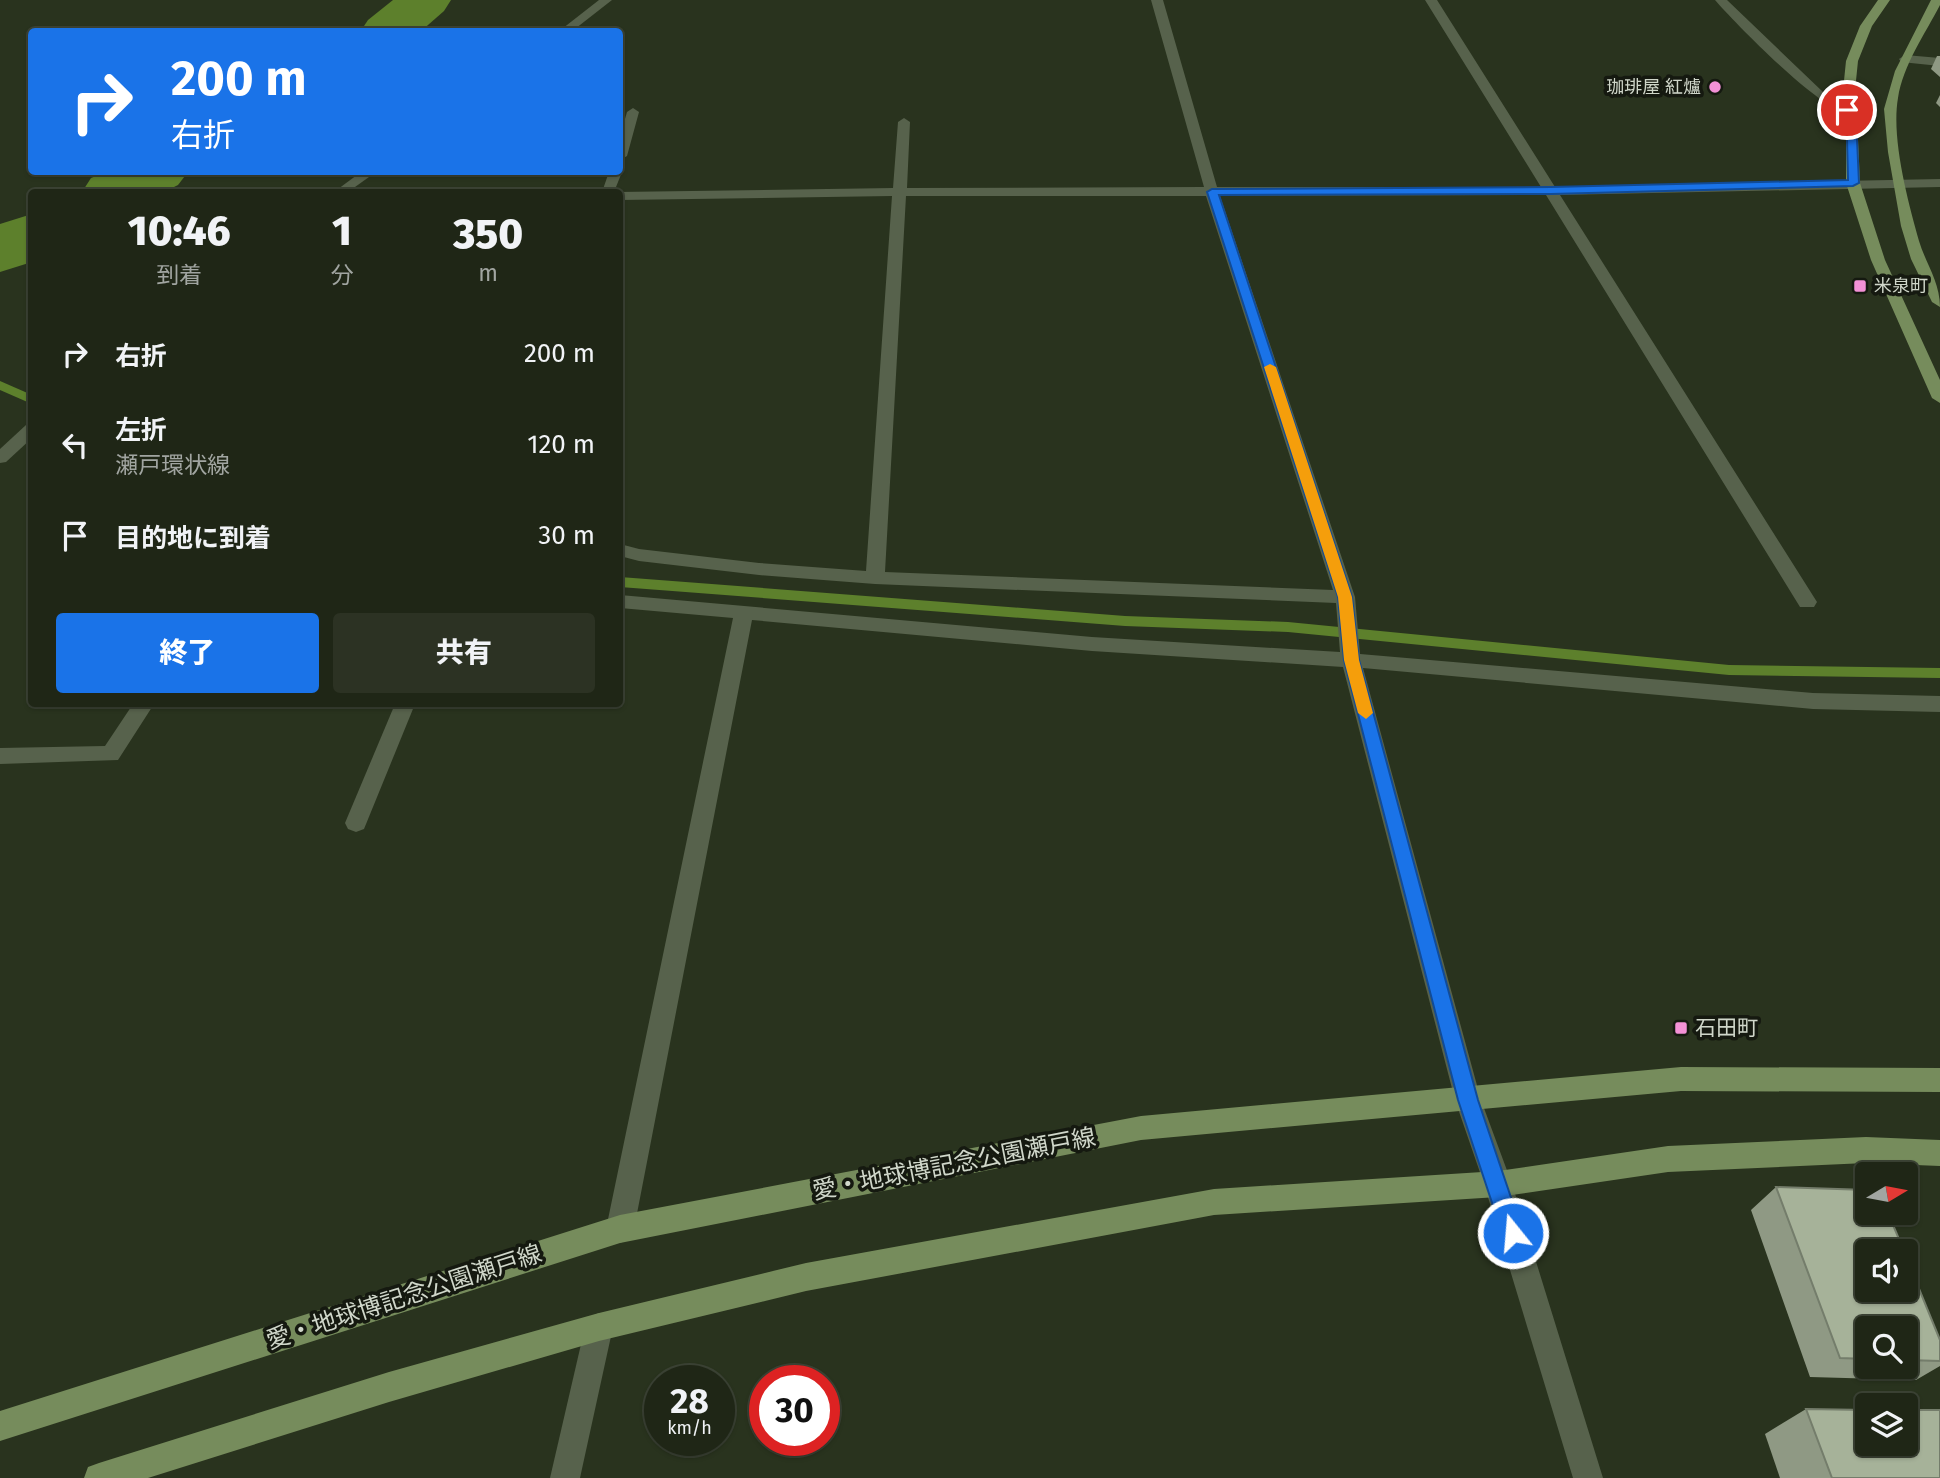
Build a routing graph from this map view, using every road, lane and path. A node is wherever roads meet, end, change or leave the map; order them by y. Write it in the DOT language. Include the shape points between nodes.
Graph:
graph roads {
  1 [pos="606,0"];
  2 [pos="1157,0"];
  3 [pos="1431,0"];
  4 [pos="1721,0"];
  5 [pos="1884,0"];
  6 [pos="1937,0"];
  7 [pos="568,28"];
  8 [pos="1905,59"];
  9 [pos="1940,62"];
  10 [pos="1847,110"];
  11 [pos="633,111"];
  12 [pos="904,122"];
  13 [pos="623,146"];
  14 [pos="365,175"];
  15 [pos="1853,183"];
  16 [pos="1940,183"];
  17 [pos="1900,184"];
  18 [pos="344,189"];
  19 [pos="1551,191"];
  20 [pos="899,192"];
  21 [pos="1212,192"];
  22 [pos="623,196"];
  23 [pos="1940,302"];
  24 [pos="1940,398"];
  25 [pos="28,434"];
  26 [pos="0,457"];
  27 [pos="623,551"];
  28 [pos="876,578"];
  29 [pos="1345,597"];
  30 [pos="623,601"];
  31 [pos="1807,602"];
  32 [pos="743,614"];
  33 [pos="1351,660"];
  34 [pos="1940,704"];
  35 [pos="142,707"];
  36 [pos="404,707"];
  37 [pos="0,756"];
  38 [pos="356,823"];
  39 [pos="1940,1080"];
  40 [pos="1468,1100"];
  41 [pos="1940,1153"];
  42 [pos="1497,1184"];
  43 [pos="620,1229"];
  44 [pos="599,1326"];
  45 [pos="0,1426"];
  46 [pos="99,1478"];
  47 [pos="565,1478"];
  48 [pos="1588,1478"];
  1 -- 7 [label="street"];
  2 -- 21 [label="street"];
  3 -- 19 [label="street"];
  4 -- 10 [label="street" via="1819,95"];
  5 -- 10 [label="main road" via="1866,26 1852,61"];
  6 -- 8 [label="main road"];
  8 -- 9 [label="street"];
  8 -- 17 [label="main road" via="1891,99"];
  10 -- 15 [label="main road"];
  11 -- 13 [label="street"];
  12 -- 20 [label="street"];
  14 -- 18 [label="street"];
  15 -- 17 [label="street"];
  15 -- 19 [label="street"];
  15 -- 24 [label="main road" via="1878,260"];
  16 -- 17 [label="street"];
  17 -- 23 [label="main road" via="1917,258"];
  19 -- 21 [label="street"];
  19 -- 31 [label="street"];
  20 -- 21 [label="street"];
  20 -- 22 [label="street"];
  20 -- 28 [label="street"];
  21 -- 29 [label="street"];
  25 -- 26 [label="street"];
  27 -- 28 [label="street" via="759,569"];
  28 -- 29 [label="street"];
  29 -- 33 [label="street"];
  30 -- 32 [label="street"];
  32 -- 33 [label="street" via="1092,644"];
  32 -- 43 [label="street"];
  33 -- 34 [label="street" via="1813,701"];
  33 -- 40 [label="street"];
  35 -- 37 [label="street" via="111,754"];
  36 -- 38 [label="street"];
  39 -- 40 [label="main road, 愛・地球博記念公園瀬戸線" via="1681,1079"];
  40 -- 42 [label="street"];
  40 -- 43 [label="main road, 愛・地球博記念公園瀬戸線" via="1141,1128"];
  41 -- 42 [label="main road" via="1866,1150 1668,1159"];
  42 -- 44 [label="main road" via="1214,1202 806,1277"];
  42 -- 48 [label="street"];
  43 -- 45 [label="main road, 愛・地球博記念公園瀬戸線"];
  44 -- 46 [label="main road"];
  44 -- 47 [label="street"];
}
